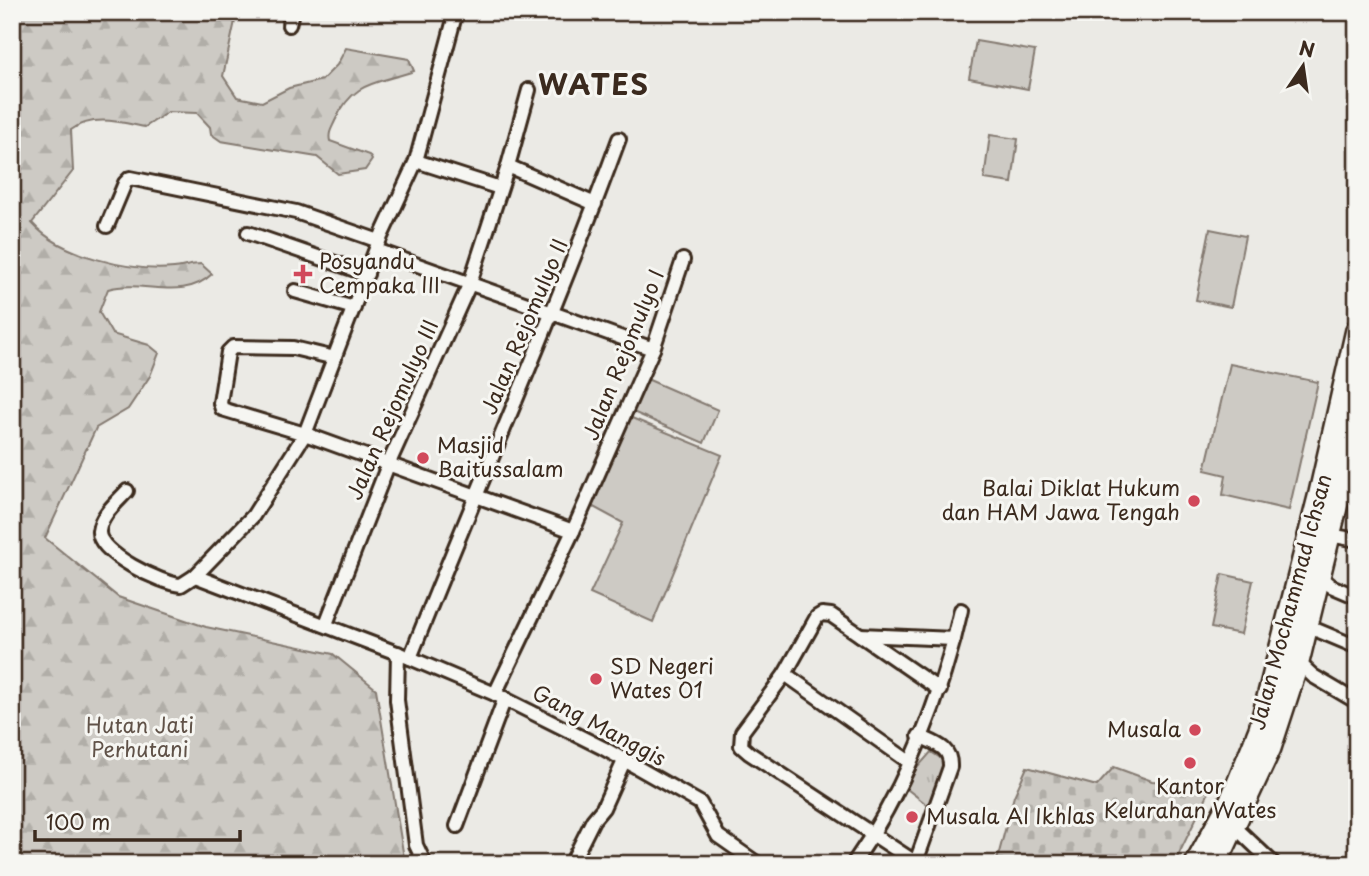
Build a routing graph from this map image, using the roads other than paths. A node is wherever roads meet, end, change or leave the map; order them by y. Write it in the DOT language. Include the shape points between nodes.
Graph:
graph roads {
  1 [pos="456,12"];
  2 [pos="529,90"];
  3 [pos="619,139"];
  4 [pos="416,161"];
  5 [pos="508,166"];
  6 [pos="500,188"];
  7 [pos="595,204"];
  8 [pos="107,226"];
  9 [pos="248,233"];
  10 [pos="378,245"];
  11 [pos="684,260"];
  12 [pos="367,274"];
  13 [pos="470,282"];
  14 [pos="295,291"];
  15 [pos="354,308"];
  16 [pos="553,314"];
  17 [pos="1357,330"];
  18 [pos="653,349"];
  19 [pos="334,358"];
  20 [pos="1357,422"];
  21 [pos="305,434"];
  22 [pos="388,465"];
  23 [pos="127,491"];
  24 [pos="474,495"];
  25 [pos="573,531"];
  26 [pos="1319,534"];
  27 [pos="1357,540"];
  28 [pos="195,576"];
  29 [pos="1319,576"];
  30 [pos="1357,597"];
  31 [pos="961,610"];
  32 [pos="326,624"];
  33 [pos="1307,626"];
  34 [pos="860,635"];
  35 [pos="954,639"];
  36 [pos="1357,647"];
  37 [pos="404,655"];
  38 [pos="1298,662"];
  39 [pos="785,674"];
  40 [pos="940,690"];
  41 [pos="500,696"];
  42 [pos="1357,702"];
  43 [pos="919,736"];
  44 [pos="624,761"];
  45 [pos="908,761"];
  46 [pos="457,826"];
  47 [pos="1235,827"];
  48 [pos="873,835"];
  49 [pos="917,863"];
  50 [pos="425,864"];
  51 [pos="571,864"];
  52 [pos="758,864"];
  53 [pos="853,864"];
  54 [pos="1196,864"];
  55 [pos="1216,864"];
  56 [pos="1274,864"];
  1 -- 4 [label="street"];
  2 -- 5 [label="street, Jalan Rejomulyo III"];
  3 -- 7 [label="street, Jalan Rejomulyo II"];
  4 -- 6 [label="street"];
  4 -- 10 [label="street"];
  5 -- 6 [label="street, Jalan Rejomulyo III"];
  5 -- 7 [label="street"];
  6 -- 13 [label="street, Jalan Rejomulyo III"];
  7 -- 16 [label="street, Jalan Rejomulyo II"];
  8 -- 10 [label="street" via="130,178 296,212"];
  9 -- 12 [label="street"];
  10 -- 12 [label="street"];
  10 -- 13 [label="street"];
  11 -- 18 [label="street, Jalan Rejomulyo I"];
  12 -- 15 [label="street"];
  13 -- 16 [label="street"];
  13 -- 22 [label="street, Jalan Rejomulyo III"];
  14 -- 15 [label="street"];
  15 -- 19 [label="street"];
  16 -- 18 [label="street"];
  16 -- 24 [label="street, Jalan Rejomulyo II"];
  17 -- 26 [label="main road, Jalan Mochammad Ichsan"];
  18 -- 25 [label="street, Jalan Rejomulyo I"];
  19 -- 21 [label="street"];
  19 -- 21 [label="street" via="293,348 242,345 228,352 219,403 222,409"];
  20 -- 26 [label="main road, Jalan Mochammad Ichsan"];
  21 -- 22 [label="street"];
  21 -- 28 [label="street" via="253,516"];
  22 -- 24 [label="street"];
  22 -- 32 [label="street, Jalan Rejomulyo III"];
  23 -- 28 [label="street" via="104,516 99,535 103,546 154,579 181,585"];
  24 -- 25 [label="street"];
  24 -- 37 [label="street, Jalan Rejomulyo II"];
  25 -- 41 [label="street, Jalan Rejomulyo I"];
  26 -- 27 [label="street"];
  26 -- 29 [label="main road, Jalan Mochammad Ichsan"];
  26 -- 54 [label="main road, Jalan Mochammad Ichsan" via="1260,729 1232,798"];
  28 -- 32 [label="street, Gang Manggis"];
  29 -- 30 [label="street"];
  29 -- 33 [label="main road, Jalan Mochammad Ichsan"];
  31 -- 35 [label="street"];
  32 -- 37 [label="street, Gang Manggis"];
  33 -- 36 [label="street"];
  33 -- 38 [label="main road, Jalan Mochammad Ichsan"];
  34 -- 35 [label="street"];
  34 -- 39 [label="street" via="822,614"];
  34 -- 40 [label="street"];
  35 -- 40 [label="street"];
  37 -- 41 [label="street, Gang Manggis"];
  37 -- 50 [label="street" via="397,700 416,845"];
  38 -- 42 [label="street"];
  38 -- 47 [label="main road, Jalan Mochammad Ichsan" via="1270,748"];
  39 -- 45 [label="street"];
  39 -- 48 [label="street" via="742,732 741,746"];
  40 -- 43 [label="street"];
  41 -- 44 [label="street, Gang Manggis"];
  41 -- 46 [label="street, Jalan Rejomulyo I"];
  43 -- 45 [label="street"];
  43 -- 49 [label="street" via="947,750 951,757"];
  44 -- 51 [label="street"];
  44 -- 52 [label="street, Gang Manggis" via="700,803 718,836"];
  45 -- 48 [label="street" via="889,810"];
  47 -- 55 [label="main road, Jalan Mochammad Ichsan"];
  47 -- 56 [label="street"];
  48 -- 49 [label="street"];
  48 -- 53 [label="street"];
}
